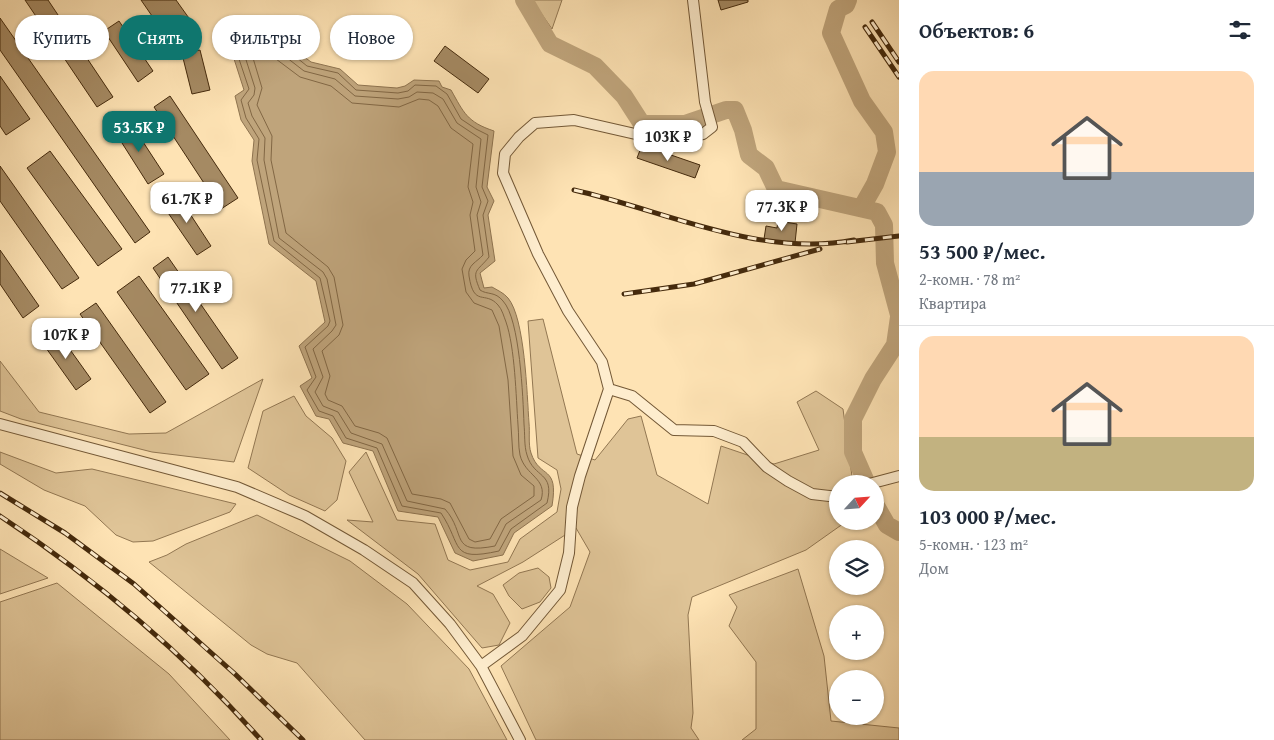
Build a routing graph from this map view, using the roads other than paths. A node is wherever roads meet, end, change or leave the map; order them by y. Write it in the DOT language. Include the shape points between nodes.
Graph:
graph roads {
  1 [pos="694,0"];
  2 [pos="609,389"];
  3 [pos="0,424"];
  4 [pos="899,476"];
  5 [pos="884,479"];
  6 [pos="829,496"];
  7 [pos="481,666"];
  8 [pos="520,740"];
  1 -- 2 [label="street" via="705,102 712,127 704,134 666,141 574,120 535,123 506,154 503,174 538,254 568,310 602,362"];
  2 -- 6 [label="street" via="632,396 674,430 714,432 743,442 766,467 788,481 812,494"];
  2 -- 7 [label="street" via="574,499 560,590 522,636"];
  3 -- 7 [label="street" via="237,487 305,516 413,583 450,624"];
  4 -- 5 [label="street"];
  7 -- 8 [label="street"];
}
